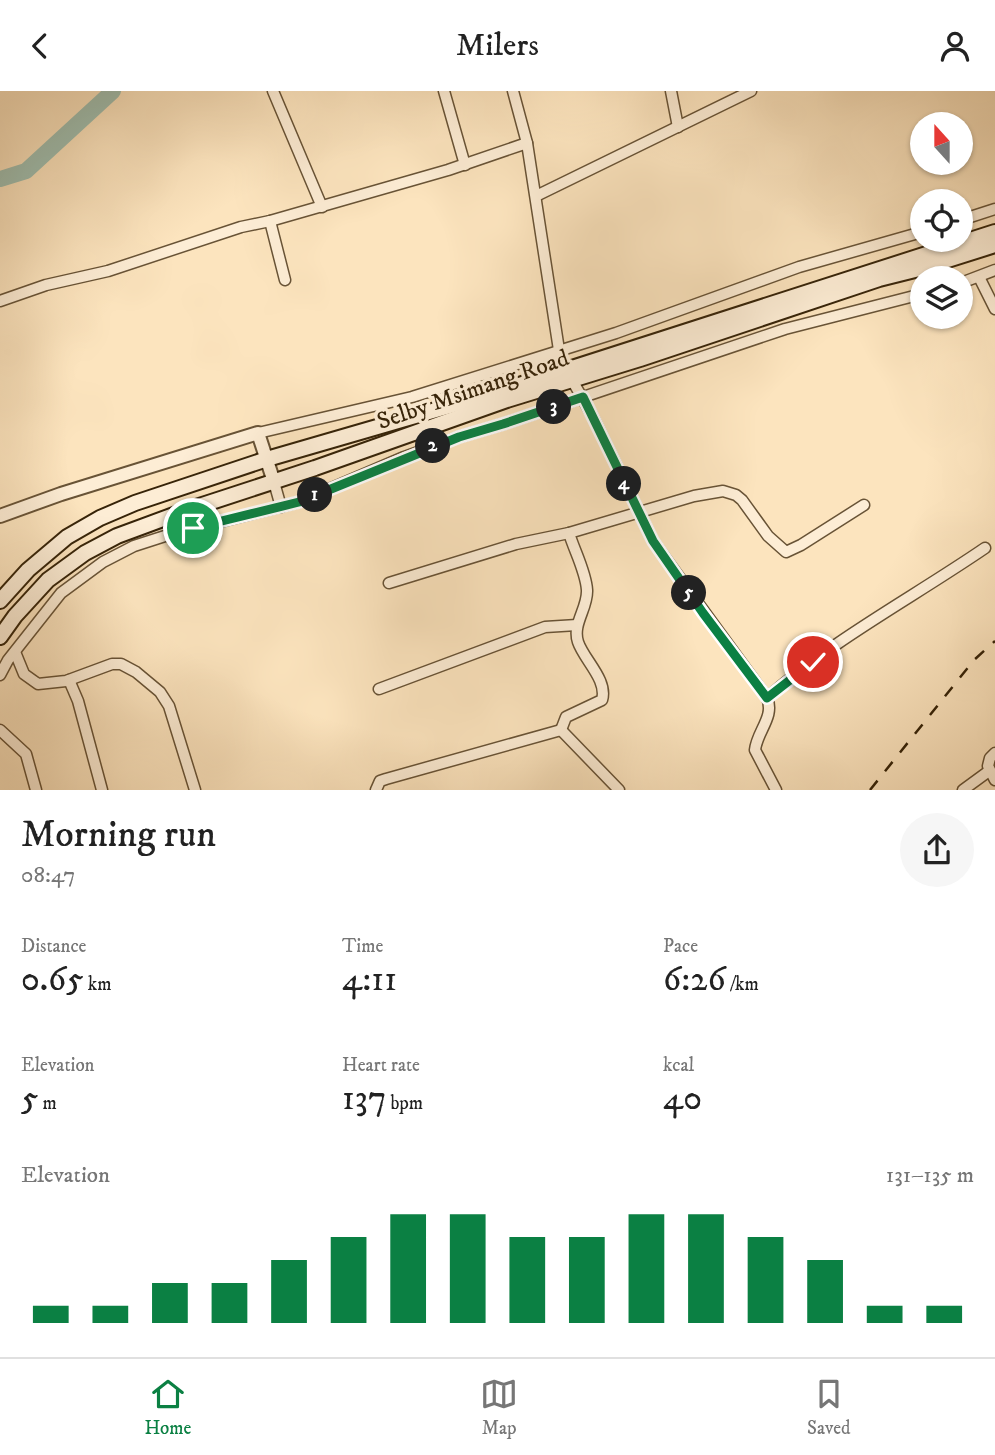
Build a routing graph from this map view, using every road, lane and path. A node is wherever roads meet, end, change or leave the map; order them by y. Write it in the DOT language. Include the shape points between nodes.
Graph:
graph roads {
  1 [pos="273,91"];
  2 [pos="444,91"];
  3 [pos="513,91"];
  4 [pos="671,91"];
  5 [pos="751,91"];
  6 [pos="678,127"];
  7 [pos="527,143"];
  8 [pos="465,165"];
  9 [pos="536,196"];
  10 [pos="322,207"];
  11 [pos="995,209"];
  12 [pos="973,216"];
  13 [pos="271,221"];
  14 [pos="995,232"];
  15 [pos="910,235"];
  16 [pos="995,245"];
  17 [pos="995,270"];
  18 [pos="979,277"];
  19 [pos="973,279"];
  20 [pos="285,280"];
  21 [pos="910,297"];
  22 [pos="0,301"];
  23 [pos="995,309"];
  24 [pos="559,351"];
  25 [pos="572,380"];
  26 [pos="583,397"];
  27 [pos="258,433"];
  28 [pos="267,459"];
  29 [pos="274,482"];
  30 [pos="864,505"];
  31 [pos="281,507"];
  32 [pos="638,512"];
  33 [pos="0,516"];
  34 [pos="569,533"];
  35 [pos="985,548"];
  36 [pos="388,583"];
  37 [pos="0,601"];
  38 [pos="577,625"];
  39 [pos="0,637"];
  40 [pos="15,652"];
  41 [pos="0,675"];
  42 [pos="69,680"];
  43 [pos="379,689"];
  44 [pos="767,698"];
  45 [pos="0,730"];
  46 [pos="561,730"];
  47 [pos="995,753"];
  48 [pos="989,771"];
  49 [pos="995,780"];
  50 [pos="36,790"];
  51 [pos="102,790"];
  52 [pos="195,790"];
  53 [pos="376,790"];
  54 [pos="619,790"];
  55 [pos="776,790"];
  56 [pos="963,790"];
  1 -- 10 [label="street"];
  2 -- 8 [label="street"];
  3 -- 7 [label="street"];
  4 -- 6 [label="street"];
  5 -- 6 [label="street"];
  6 -- 9 [label="street"];
  7 -- 8 [label="street"];
  7 -- 9 [label="street"];
  8 -- 10 [label="street"];
  9 -- 24 [label="street"];
  10 -- 13 [label="street"];
  11 -- 12 [label="street"];
  13 -- 20 [label="street"];
  13 -- 22 [label="street"];
  14 -- 28 [label="main road, Selby Msimang Road" via="491,394"];
  15 -- 24 [label="street" via="799,267"];
  16 -- 25 [label="main road, Selby Msimang Road"];
  17 -- 18 [label="street"];
  18 -- 19 [label="street"];
  18 -- 23 [label="street"];
  21 -- 26 [label="street" via="817,319"];
  24 -- 27 [label="street" via="412,397"];
  25 -- 26 [label="street"];
  25 -- 29 [label="main road, Selby Msimang Road"];
  26 -- 31 [label="street" via="404,457"];
  26 -- 32 [label="street"];
  27 -- 28 [label="street"];
  27 -- 33 [label="street"];
  28 -- 29 [label="street"];
  28 -- 37 [label="main road, Selby Msimang Road" via="100,518 67,537"];
  29 -- 31 [label="street"];
  29 -- 39 [label="main road, Selby Msimang Road" via="148,524 85,553 48,580"];
  30 -- 32 [label="street" via="786,552 768,536 743,500 728,492"];
  31 -- 40 [label="street" via="164,536 103,562 61,593"];
  32 -- 34 [label="street"];
  32 -- 44 [label="street" via="664,558"];
  34 -- 36 [label="street" via="516,544"];
  34 -- 38 [label="street" via="587,586"];
  35 -- 44 [label="street"];
  38 -- 43 [label="street" via="545,627"];
  38 -- 46 [label="street" via="578,644 601,684 603,698 569,715"];
  40 -- 41 [label="street"];
  40 -- 42 [label="street" via="24,674 33,682 45,685"];
  42 -- 51 [label="street"];
  42 -- 52 [label="street" via="121,664 160,692 169,705"];
  44 -- 55 [label="street" via="770,712 755,750"];
  45 -- 50 [label="street" via="26,754"];
  46 -- 53 [label="street" via="386,779"];
  46 -- 54 [label="street"];
  47 -- 48 [label="street"];
  48 -- 49 [label="street"];
  48 -- 56 [label="street"];
}
